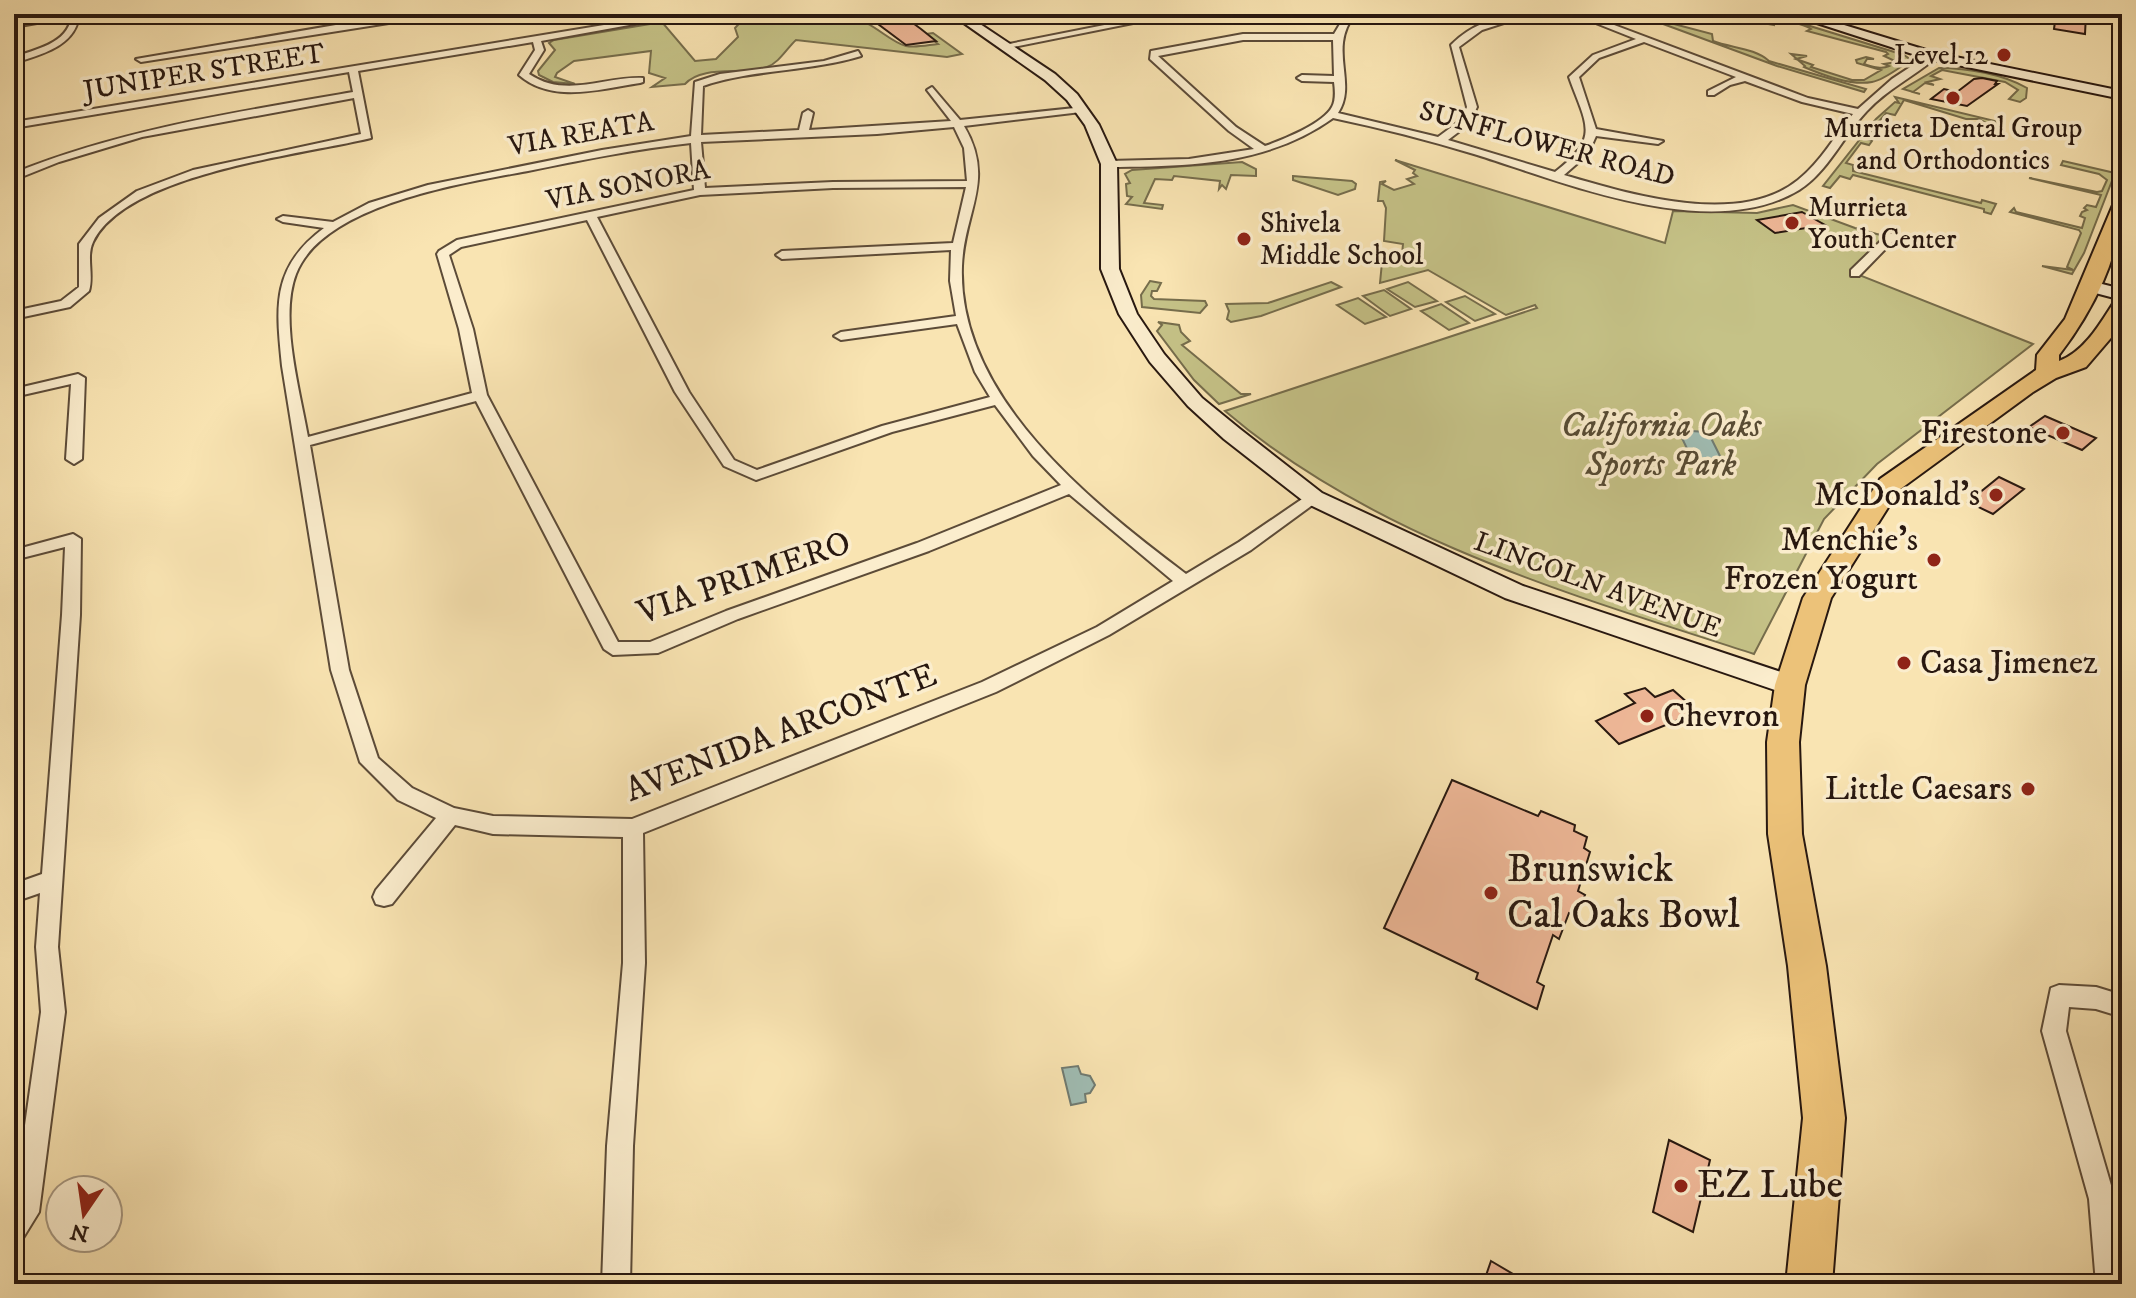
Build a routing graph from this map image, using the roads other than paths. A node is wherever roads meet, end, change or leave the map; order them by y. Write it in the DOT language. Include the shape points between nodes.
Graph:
graph roads {
  1 [pos="74,14"];
  2 [pos="408,14"];
  3 [pos="686,14"];
  4 [pos="957,14"];
  5 [pos="1351,14"];
  6 [pos="1528,14"];
  7 [pos="1577,14"];
  8 [pos="1795,14"];
  9 [pos="1172,15"];
  10 [pos="14,24"];
  11 [pos="1336,37"];
  12 [pos="535,39"];
  13 [pos="1643,40"];
  14 [pos="1003,46"];
  15 [pos="858,54"];
  16 [pos="1933,56"];
  17 [pos="141,59"];
  18 [pos="14,60"];
  19 [pos="353,70"];
  20 [pos="1302,78"];
  21 [pos="1744,78"];
  22 [pos="1340,79"];
  23 [pos="640,80"];
  24 [pos="932,90"];
  25 [pos="1711,93"];
  26 [pos="358,94"];
  27 [pos="2122,95"];
  28 [pos="1081,109"];
  29 [pos="1860,112"];
  30 [pos="808,113"];
  31 [pos="1332,115"];
  32 [pos="959,122"];
  33 [pos="14,125"];
  34 [pos="1593,132"];
  35 [pos="803,133"];
  36 [pos="696,139"];
  37 [pos="1440,141"];
  38 [pos="1658,141"];
  39 [pos="1262,149"];
  40 [pos="1109,164"];
  41 [pos="15,175"];
  42 [pos="1557,176"];
  43 [pos="974,184"];
  44 [pos="700,192"];
  45 [pos="2122,205"];
  46 [pos="591,217"];
  47 [pos="283,219"];
  48 [pos="333,226"];
  49 [pos="1893,235"];
  50 [pos="956,246"];
  51 [pos="782,255"];
  52 [pos="1855,273"];
  53 [pos="2090,286"];
  54 [pos="2122,295"];
  55 [pos="2122,307"];
  56 [pos="14,315"];
  57 [pos="962,319"];
  58 [pos="841,336"];
  59 [pos="2048,373"];
  60 [pos="14,393"];
  61 [pos="480,395"];
  62 [pos="997,400"];
  63 [pos="302,443"];
  64 [pos="74,459"];
  65 [pos="1071,487"];
  66 [pos="1314,498"];
  67 [pos="14,555"];
  68 [pos="1185,582"];
  69 [pos="1790,685"];
  70 [pos="450,816"];
  71 [pos="633,828"];
  72 [pos="50,880"];
  73 [pos="14,893"];
  74 [pos="384,897"];
  75 [pos="2122,1006"];
  76 [pos="14,1229"];
  77 [pos="616,1284"];
  78 [pos="1809,1284"];
  79 [pos="2110,1284"];
  1 -- 10 [label="street"];
  1 -- 18 [label="street" via="70,34"];
  2 -- 17 [label="street"];
  3 -- 12 [label="street, JUNIPER STREET"];
  4 -- 14 [label="street, LINCOLN AVENUE"];
  5 -- 11 [label="street" via="1339,24"];
  6 -- 37 [label="street" via="1481,25 1454,47 1472,107 1465,122"];
  7 -- 13 [label="street"];
  8 -- 16 [label="street"];
  9 -- 14 [label="street"];
  11 -- 22 [label="street"];
  11 -- 39 [label="street" via="1243,37 1154,53 1241,138"];
  12 -- 19 [label="street, JUNIPER STREET"];
  12 -- 23 [label="street" via="540,52 524,75 538,85 573,89"];
  13 -- 21 [label="street"];
  13 -- 34 [label="street" via="1596,54 1574,77"];
  14 -- 28 [label="street, LINCOLN AVENUE" via="1050,77"];
  15 -- 36 [label="street" via="825,64 705,80 698,84"];
  16 -- 27 [label="street"];
  16 -- 29 [label="street, SUNFLOWER ROAD"];
  19 -- 26 [label="street"];
  19 -- 33 [label="street, JUNIPER STREET"];
  20 -- 22 [label="street"];
  21 -- 25 [label="street"];
  21 -- 29 [label="street"];
  22 -- 31 [label="street" via="1339,104"];
  24 -- 32 [label="street"];
  26 -- 41 [label="street" via="151,132"];
  26 -- 56 [label="street" via="367,136 197,172 141,193 103,220 85,244 85,288 65,304"];
  28 -- 32 [label="street, VIA REATA"];
  28 -- 40 [label="street, LINCOLN AVENUE" via="1104,145"];
  29 -- 42 [label="street, SUNFLOWER ROAD" via="1797,187 1757,204 1654,202"];
  30 -- 35 [label="street"];
  31 -- 37 [label="street, SUNFLOWER ROAD"];
  31 -- 39 [label="street" via="1291,141"];
  32 -- 35 [label="street, VIA REATA"];
  32 -- 43 [label="street" via="972,155"];
  34 -- 38 [label="street"];
  34 -- 42 [label="street" via="1582,158"];
  35 -- 36 [label="street, VIA REATA"];
  36 -- 44 [label="street"];
  36 -- 48 [label="street, VIA REATA" via="457,181 395,198"];
  37 -- 42 [label="street, SUNFLOWER ROAD"];
  39 -- 40 [label="street" via="1171,163"];
  40 -- 66 [label="street, LINCOLN AVENUE" via="1110,269 1128,314 1195,402"];
  43 -- 44 [label="street, VIA SONORA"];
  43 -- 50 [label="street"];
  44 -- 46 [label="street, VIA SONORA"];
  45 -- 53 [label="main road"];
  46 -- 61 [label="street, VIA SONORA" via="457,244 443,254"];
  46 -- 62 [label="street" via="682,392 729,463 756,475 887,429"];
  47 -- 48 [label="street"];
  48 -- 63 [label="street, VIA REATA" via="302,252 286,277 285,322"];
  49 -- 52 [label="street"];
  50 -- 51 [label="street"];
  50 -- 57 [label="street"];
  53 -- 54 [label="street"];
  53 -- 59 [label="main road" via="2075,320 2048,355"];
  55 -- 59 [label="main road" via="2078,362"];
  57 -- 58 [label="street"];
  57 -- 62 [label="street"];
  59 -- 69 [label="main road" via="1889,485 1817,598"];
  60 -- 64 [label="street" via="78,378"];
  61 -- 63 [label="street"];
  61 -- 65 [label="street, VIA PRIMERO" via="613,649 652,648"];
  62 -- 65 [label="street"];
  63 -- 70 [label="street, AVENIDA ARCONTE" via="340,670 370,762 405,794"];
  65 -- 68 [label="street"];
  66 -- 68 [label="street, AVENIDA ARCONTE"];
  66 -- 69 [label="street, LINCOLN AVENUE" via="1514,592"];
  67 -- 72 [label="street" via="73,539"];
  68 -- 71 [label="street, AVENIDA ARCONTE" via="1103,631 989,687"];
  69 -- 78 [label="main road" via="1783,742 1785,834 1824,1118"];
  70 -- 71 [label="street, AVENIDA ARCONTE" via="493,825"];
  70 -- 74 [label="street"];
  71 -- 77 [label="street" via="634,963"];
  72 -- 73 [label="street"];
  72 -- 76 [label="street" via="47,947 53,1012 26,1212"];
  75 -- 79 [label="street" via="2059,996 2054,1031 2102,1199"];
}
